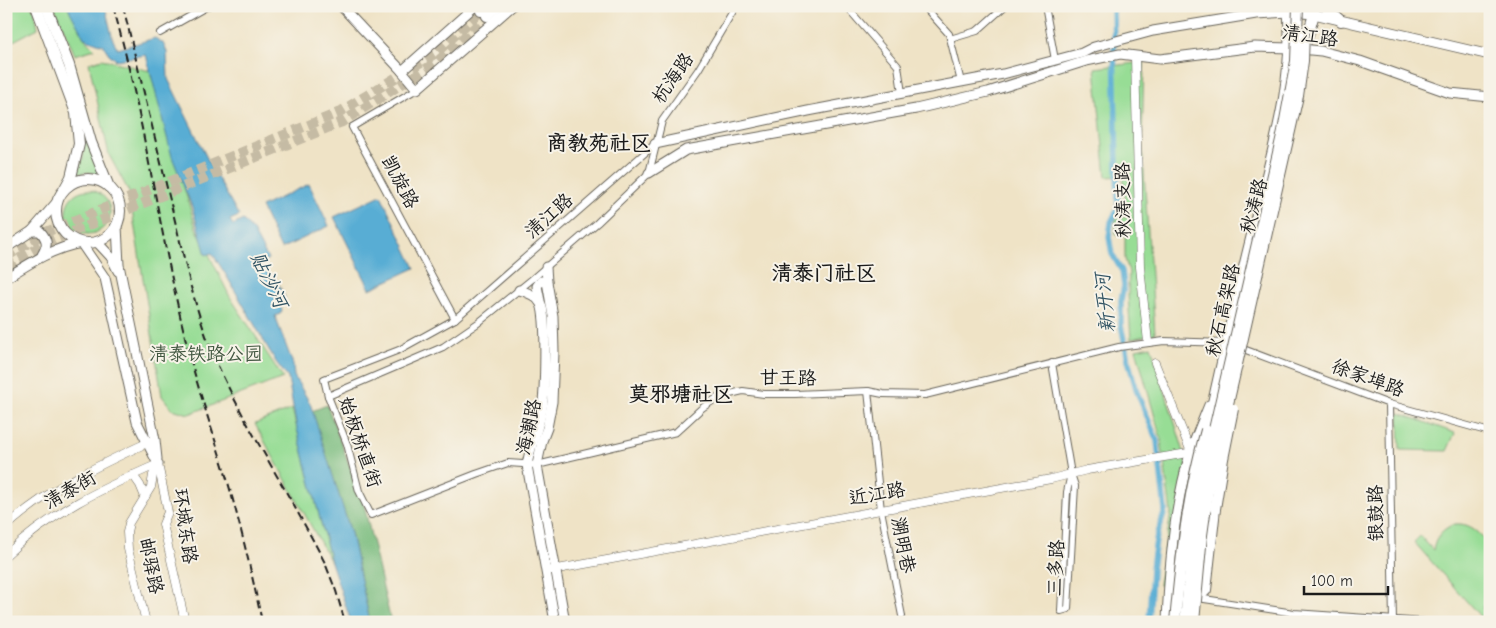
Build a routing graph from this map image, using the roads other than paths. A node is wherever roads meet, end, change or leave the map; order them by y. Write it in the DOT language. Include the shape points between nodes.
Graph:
graph roads {
  1 [pos="36,6"];
  2 [pos="46,6"];
  3 [pos="208,6"];
  4 [pos="341,6"];
  5 [pos="498,6"];
  6 [pos="512,6"];
  7 [pos="736,6"];
  8 [pos="924,6"];
  9 [pos="1004,6"];
  10 [pos="1045,6"];
  11 [pos="1304,6"];
  12 [pos="1324,6"];
  13 [pos="847,7"];
  14 [pos="1292,8"];
  15 [pos="483,10"];
  16 [pos="1314,10"];
  17 [pos="1341,21"];
  18 [pos="160,33"];
  19 [pos="950,39"];
  20 [pos="1290,48"];
  21 [pos="1304,50"];
  22 [pos="1490,55"];
  23 [pos="1136,56"];
  24 [pos="1084,57"];
  25 [pos="1055,60"];
  26 [pos="402,71"];
  27 [pos="961,82"];
  28 [pos="416,89"];
  29 [pos="902,93"];
  30 [pos="1490,97"];
  31 [pos="80,112"];
  32 [pos="655,144"];
  33 [pos="649,173"];
  34 [pos="1281,175"];
  35 [pos="109,187"];
  36 [pos="60,198"];
  37 [pos="1262,219"];
  38 [pos="117,226"];
  39 [pos="32,231"];
  40 [pos="97,242"];
  41 [pos="81,243"];
  42 [pos="6,248"];
  43 [pos="42,255"];
  44 [pos="546,267"];
  45 [pos="6,278"];
  46 [pos="547,282"];
  47 [pos="123,283"];
  48 [pos="519,290"];
  49 [pos="541,304"];
  50 [pos="454,319"];
  51 [pos="1148,342"];
  52 [pos="1226,343"];
  53 [pos="1237,346"];
  54 [pos="1052,363"];
  55 [pos="1155,363"];
  56 [pos="324,379"];
  57 [pos="868,391"];
  58 [pos="328,396"];
  59 [pos="1389,404"];
  60 [pos="1490,432"];
  61 [pos="151,441"];
  62 [pos="1196,453"];
  63 [pos="1213,456"];
  64 [pos="158,464"];
  65 [pos="532,465"];
  66 [pos="1071,474"];
  67 [pos="133,475"];
  68 [pos="145,497"];
  69 [pos="881,510"];
  70 [pos="370,514"];
  71 [pos="6,527"];
  72 [pos="6,556"];
  73 [pos="556,569"];
  74 [pos="546,571"];
  75 [pos="1168,592"];
  76 [pos="1182,595"];
  77 [pos="1198,598"];
  78 [pos="902,616"];
  79 [pos="1393,621"];
  80 [pos="146,622"];
  81 [pos="185,622"];
  82 [pos="555,622"];
  83 [pos="565,622"];
  84 [pos="1168,622"];
  85 [pos="1175,622"];
  86 [pos="1180,622"];
  87 [pos="1185,622"];
  88 [pos="1195,622"];
  89 [pos="1425,622"];
  1 -- 31 [label="main road"];
  2 -- 31 [label="main road" via="69,65"];
  3 -- 18 [label="street"];
  4 -- 26 [label="main road"];
  5 -- 15 [label="main road"];
  6 -- 28 [label="main road"];
  7 -- 32 [label="street, 杭海路" via="698,70 662,121"];
  8 -- 19 [label="street"];
  9 -- 19 [label="street" via="977,31"];
  10 -- 25 [label="street"];
  11 -- 34 [label="main road, 秋石高架路, bridge" via="1303,61"];
  12 -- 17 [label="main road"];
  13 -- 29 [label="street" via="898,66"];
  14 -- 16 [label="main road, 清江路"];
  14 -- 20 [label="main road, 秋涛路"];
  14 -- 24 [label="main road, 清江路" via="1154,31 1094,47"];
  14 -- 37 [label="main road, 秋石高架路, bridge" via="1296,61"];
  15 -- 26 [label="main road"];
  16 -- 17 [label="main road, 清江路"];
  16 -- 21 [label="main road, 秋涛路"];
  17 -- 22 [label="main road, 清江路"];
  19 -- 27 [label="street"];
  20 -- 21 [label="main road, 清江路"];
  20 -- 23 [label="main road, 清江路" via="1255,47 1160,58"];
  20 -- 52 [label="main road, 秋涛路" via="1278,125"];
  21 -- 30 [label="main road, 清江路" via="1360,61 1450,93"];
  21 -- 53 [label="main road, 秋涛路" via="1292,138 1266,221"];
  23 -- 24 [label="main road, 清江路"];
  23 -- 51 [label="street, 秋涛支路" via="1140,267"];
  24 -- 25 [label="main road, 清江路"];
  24 -- 33 [label="main road, 清江路" via="980,94 916,109 686,150"];
  25 -- 27 [label="main road, 清江路"];
  26 -- 28 [label="main road"];
  27 -- 29 [label="main road, 清江路"];
  28 -- 50 [label="street, 凯旋路" via="352,127"];
  29 -- 32 [label="main road, 清江路"];
  31 -- 35 [label="main road"];
  31 -- 36 [label="main road" via="79,144 72,178"];
  32 -- 33 [label="street, 杭海路"];
  32 -- 50 [label="street, 清江路"];
  33 -- 44 [label="street, 清江路"];
  34 -- 77 [label="main road, bridge" via="1223,459 1206,590"];
  34 -- 88 [label="main road, 秋石高架路, bridge" via="1208,492"];
  35 -- 36 [label="main road" via="95,180 79,181 70,185"];
  35 -- 38 [label="main road" via="120,208"];
  36 -- 39 [label="main road"];
  36 -- 41 [label="main road" via="56,213 58,223 72,239"];
  37 -- 85 [label="main road, bridge" via="1249,253 1218,390 1192,480"];
  37 -- 87 [label="main road, 秋石高架路, bridge" via="1200,490"];
  38 -- 40 [label="main road"];
  38 -- 47 [label="main road"];
  39 -- 42 [label="main road"];
  39 -- 43 [label="main road" via="40,231 46,238 47,248"];
  40 -- 41 [label="main road"];
  40 -- 47 [label="main road" via="111,257"];
  41 -- 43 [label="main road"];
  41 -- 61 [label="main road, 环城东路" via="105,278 137,422"];
  43 -- 45 [label="main road"];
  44 -- 46 [label="main road, 海潮路"];
  44 -- 48 [label="street, 清江路"];
  46 -- 49 [label="main road, 海潮路" via="541,281 537,286"];
  46 -- 65 [label="main road, 海潮路" via="553,316 552,402 547,428"];
  47 -- 61 [label="main road, 环城东路"];
  48 -- 49 [label="main road"];
  48 -- 58 [label="street, 清江路" via="443,347"];
  49 -- 65 [label="main road, 海潮路" via="544,324 542,410 529,449"];
  50 -- 56 [label="street, 清江路" via="399,350"];
  51 -- 52 [label="street, 甘王路"];
  51 -- 54 [label="street, 甘王路"];
  52 -- 62 [label="main road, 秋涛路"];
  53 -- 59 [label="street, 徐家埠路"];
  53 -- 63 [label="main road, 秋涛路"];
  54 -- 57 [label="street, 甘王路" via="925,395"];
  54 -- 66 [label="street, 三多路"];
  55 -- 62 [label="street"];
  56 -- 58 [label="street, 始板桥直街"];
  57 -- 65 [label="street, 甘王路" via="737,392 717,398 676,432"];
  57 -- 69 [label="street, 溯明巷"];
  58 -- 70 [label="street, 始板桥直街" via="347,444 359,491"];
  59 -- 60 [label="street, 徐家埠路"];
  59 -- 79 [label="street, 银鼓路"];
  61 -- 64 [label="main road, 环城东路"];
  61 -- 71 [label="street, 清泰街" via="82,474"];
  62 -- 63 [label="street, 近江路"];
  62 -- 66 [label="street, 近江路"];
  62 -- 75 [label="main road" via="1179,506"];
  62 -- 76 [label="main road, 秋涛路"];
  63 -- 77 [label="main road, 秋涛路" via="1198,554"];
  64 -- 67 [label="street, 清泰街"];
  64 -- 68 [label="street, 邮驿路"];
  64 -- 81 [label="street, 环城东路" via="168,512 163,524"];
  65 -- 70 [label="street, 甘王路" via="508,463"];
  65 -- 73 [label="main road, 海潮路"];
  65 -- 74 [label="main road, 海潮路"];
  66 -- 66 [label="street, 三多路" via="1067,492 1061,611 1068,609 1075,486"];
  66 -- 69 [label="street, 近江路"];
  67 -- 68 [label="street"];
  67 -- 72 [label="street, 清泰街" via="91,494 57,515 23,539"];
  68 -- 80 [label="street, 邮驿路" via="127,532 128,549"];
  69 -- 73 [label="street, 近江路"];
  69 -- 78 [label="street, 溯明巷"];
  73 -- 74 [label="street, 近江路"];
  73 -- 83 [label="main road, 海潮路"];
  74 -- 82 [label="main road, 海潮路"];
  75 -- 76 [label="street"];
  75 -- 84 [label="main road"];
  76 -- 77 [label="street"];
  76 -- 86 [label="main road, 秋涛路"];
  77 -- 79 [label="street" via="1294,613"];
  77 -- 88 [label="main road, 秋涛路"];
  79 -- 89 [label="street"];
}
